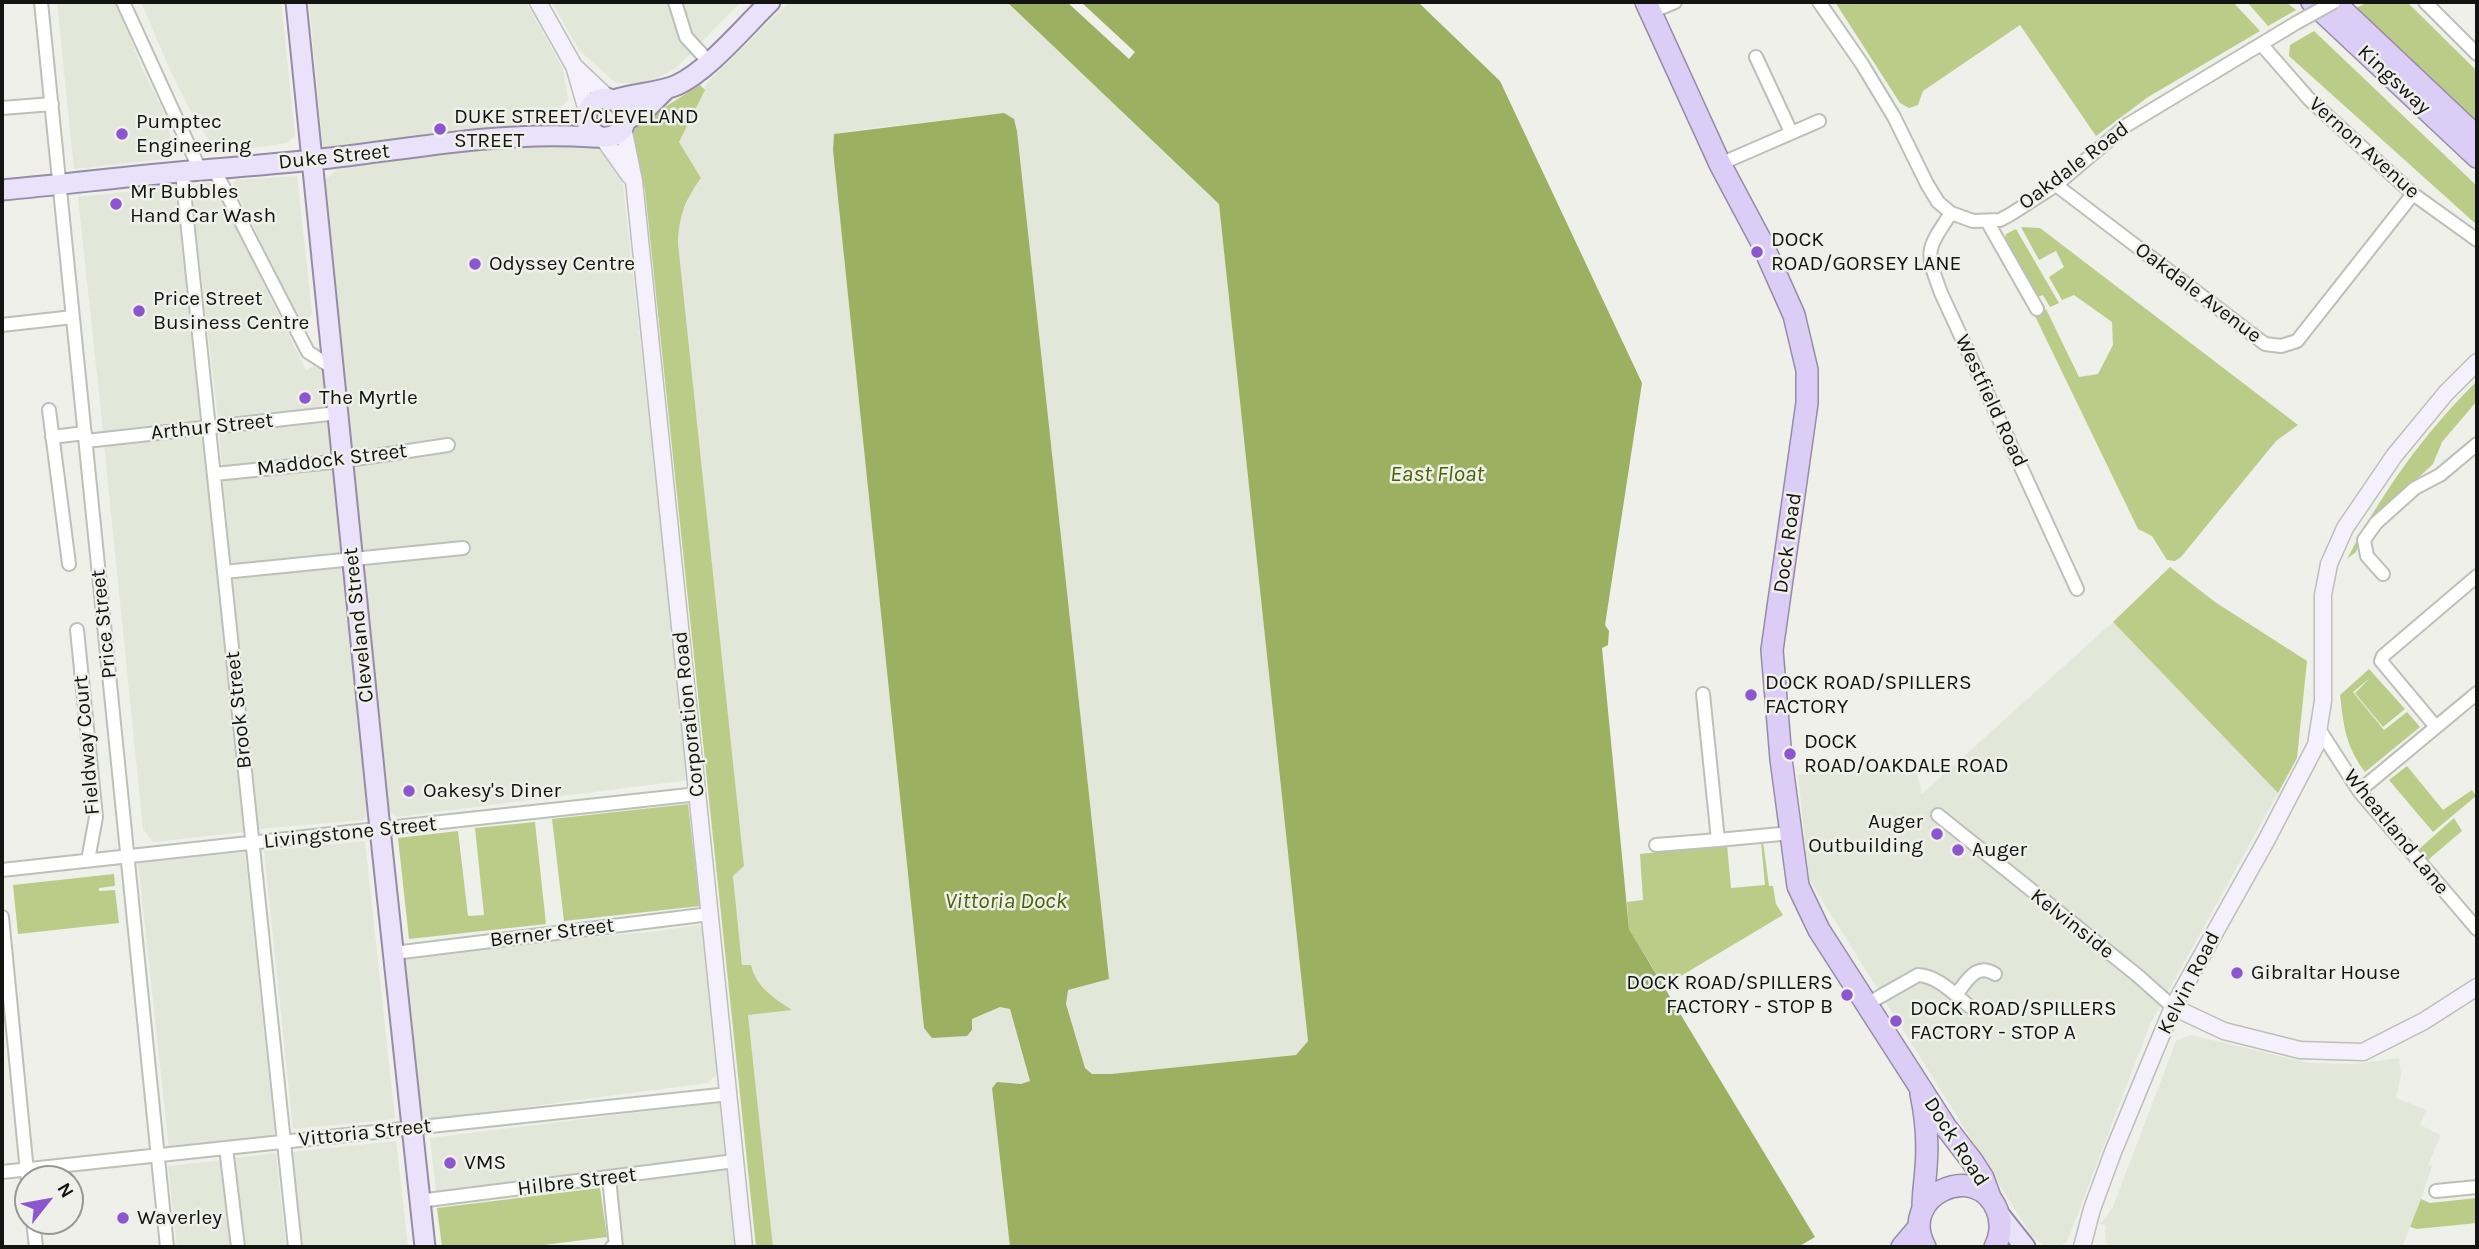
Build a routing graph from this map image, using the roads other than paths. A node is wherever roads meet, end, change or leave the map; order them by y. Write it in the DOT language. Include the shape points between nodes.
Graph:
graph roads {
  1 [pos="41,2"];
  2 [pos="123,2"];
  3 [pos="296,2"];
  4 [pos="538,2"];
  5 [pos="675,2"];
  6 [pos="770,2"];
  7 [pos="1675,2"];
  8 [pos="1819,2"];
  9 [pos="2312,2"];
  10 [pos="2334,2"];
  11 [pos="2425,2"];
  12 [pos="1648,7"];
  13 [pos="2261,44"];
  14 [pos="2477,54"];
  15 [pos="1756,57"];
  16 [pos="709,62"];
  17 [pos="575,66"];
  18 [pos="666,89"];
  19 [pos="612,99"];
  20 [pos="52,104"];
  21 [pos="2,108"];
  22 [pos="587,113"];
  23 [pos="1819,121"];
  24 [pos="624,124"];
  25 [pos="1791,132"];
  26 [pos="540,135"];
  27 [pos="600,137"];
  28 [pos="2477,137"];
  29 [pos="2477,157"];
  30 [pos="312,160"];
  31 [pos="1720,164"];
  32 [pos="199,170"];
  33 [pos="634,181"];
  34 [pos="60,185"];
  35 [pos="2056,185"];
  36 [pos="2,190"];
  37 [pos="2413,194"];
  38 [pos="1951,213"];
  39 [pos="1987,221"];
  40 [pos="2477,240"];
  41 [pos="2037,309"];
  42 [pos="73,317"];
  43 [pos="2,325"];
  44 [pos="2477,362"];
  45 [pos="333,368"];
  46 [pos="49,410"];
  47 [pos="338,413"];
  48 [pos="210,427"];
  49 [pos="52,437"];
  50 [pos="86,437"];
  51 [pos="2477,444"];
  52 [pos="449,445"];
  53 [pos="342,461"];
  54 [pos="215,474"];
  55 [pos="463,548"];
  56 [pos="352,560"];
  57 [pos="69,564"];
  58 [pos="224,572"];
  59 [pos="2383,574"];
  60 [pos="2477,576"];
  61 [pos="2077,589"];
  62 [pos="77,630"];
  63 [pos="2477,692"];
  64 [pos="1703,694"];
  65 [pos="2436,727"];
  66 [pos="2319,729"];
  67 [pos="2359,792"];
  68 [pos="698,794"];
  69 [pos="1938,815"];
  70 [pos="380,829"];
  71 [pos="1791,833"];
  72 [pos="1718,840"];
  73 [pos="253,843"];
  74 [pos="1656,845"];
  75 [pos="128,857"];
  76 [pos="88,860"];
  77 [pos="2,870"];
  78 [pos="710,914"];
  79 [pos="2,917"];
  80 [pos="2477,929"];
  81 [pos="394,953"];
  82 [pos="1995,974"];
  83 [pos="2477,987"];
  84 [pos="1956,995"];
  85 [pos="1867,1004"];
  86 [pos="1969,1006"];
  87 [pos="2174,1007"];
  88 [pos="1919,1085"];
  89 [pos="729,1094"];
  90 [pos="411,1128"];
  91 [pos="284,1142"];
  92 [pos="226,1148"];
  93 [pos="158,1155"];
  94 [pos="735,1161"];
  95 [pos="26,1165"];
  96 [pos="84,1167"];
  97 [pos="609,1178"];
  98 [pos="2477,1187"];
  99 [pos="2435,1191"];
  100 [pos="419,1201"];
  101 [pos="1995,1206"];
  102 [pos="2089,1226"];
  103 [pos="1923,1227"];
  104 [pos="167,1247"];
  105 [pos="238,1247"];
  106 [pos="295,1247"];
  107 [pos="425,1247"];
  108 [pos="612,1247"];
  109 [pos="744,1247"];
  110 [pos="1902,1247"];
  111 [pos="1995,1247"];
  112 [pos="2025,1247"];
  113 [pos="2082,1247"];
  114 [pos="2096,1247"];
  1 -- 20 [label="street, Price Street"];
  2 -- 32 [label="street"];
  3 -- 30 [label="main road, Cleveland Street"];
  4 -- 17 [label="main road"];
  5 -- 16 [label="street" via="686,37"];
  6 -- 16 [label="main road"];
  7 -- 12 [label="street"];
  8 -- 38 [label="street" via="1894,117 1938,202"];
  9 -- 29 [label="highway, Kingsway"];
  10 -- 13 [label="street, Oakdale Road, bridge"];
  10 -- 28 [label="highway, Kingsway"];
  11 -- 14 [label="street"];
  12 -- 31 [label="highway, Dock Road"];
  13 -- 35 [label="street, Oakdale Road" via="2127,125"];
  13 -- 37 [label="street, Vernon Avenue" via="2309,99"];
  15 -- 25 [label="street"];
  16 -- 18 [label="main road"];
  17 -- 19 [label="main road"];
  17 -- 22 [label="main road"];
  18 -- 19 [label="main road"];
  18 -- 24 [label="main road"];
  19 -- 22 [label="main road" via="596,100"];
  19 -- 24 [label="main road" via="623,109"];
  20 -- 21 [label="street"];
  20 -- 34 [label="street, Price Street"];
  22 -- 26 [label="main road, Duke Street"];
  22 -- 27 [label="main road" via="588,128"];
  23 -- 25 [label="street"];
  24 -- 27 [label="main road" via="616,135"];
  24 -- 33 [label="main road, Corporation Road"];
  25 -- 31 [label="street"];
  26 -- 27 [label="main road, Duke Street"];
  26 -- 30 [label="main road, Duke Street"];
  27 -- 33 [label="main road, Corporation Road"];
  30 -- 32 [label="main road, Duke Street"];
  30 -- 45 [label="main road, Cleveland Street"];
  31 -- 71 [label="highway, Dock Road" via="1794,315 1807,370 1807,403 1772,650"];
  32 -- 34 [label="main road, Duke Street"];
  32 -- 45 [label="street" via="307,352"];
  32 -- 48 [label="street, Brook Street"];
  33 -- 68 [label="main road, Corporation Road"];
  34 -- 36 [label="main road, Duke Street"];
  34 -- 42 [label="street, Price Street"];
  35 -- 37 [label="street, Oakdale Avenue" via="2265,344 2281,346 2297,341"];
  35 -- 39 [label="street, Oakdale Road" via="2000,220"];
  37 -- 40 [label="street, Vernon Avenue"];
  38 -- 39 [label="street"];
  38 -- 61 [label="street, Westfield Road" via="1930,249 1929,261"];
  39 -- 41 [label="street"];
  42 -- 43 [label="street"];
  42 -- 50 [label="street, Price Street"];
  44 -- 66 [label="main road" via="2394,456 2345,527 2334,552 2323,595"];
  45 -- 47 [label="main road, Cleveland Street"];
  46 -- 49 [label="street"];
  47 -- 48 [label="street, Arthur Street"];
  47 -- 53 [label="main road, Cleveland Street"];
  48 -- 50 [label="street, Arthur Street"];
  48 -- 54 [label="street, Brook Street"];
  49 -- 50 [label="street"];
  49 -- 57 [label="street"];
  50 -- 75 [label="street, Price Street"];
  51 -- 59 [label="street" via="2441,475 2415,488 2376,523 2364,540 2367,555"];
  52 -- 53 [label="street, Maddock Street"];
  53 -- 54 [label="street, Maddock Street"];
  53 -- 56 [label="main road, Cleveland Street"];
  54 -- 58 [label="street, Brook Street"];
  55 -- 56 [label="street"];
  56 -- 58 [label="street"];
  56 -- 70 [label="main road, Cleveland Street"];
  58 -- 73 [label="street, Brook Street"];
  60 -- 65 [label="street" via="2381,661"];
  62 -- 76 [label="street, Fieldway Court" via="96,817"];
  63 -- 65 [label="street"];
  64 -- 72 [label="street"];
  65 -- 67 [label="street"];
  66 -- 67 [label="street, Wheatland Lane"];
  66 -- 87 [label="main road, Kelvin Road" via="2316,745 2288,800"];
  67 -- 80 [label="street, Wheatland Lane"];
  68 -- 70 [label="street, Livingstone Street"];
  68 -- 78 [label="main road, Corporation Road"];
  69 -- 87 [label="street, Kelvinside"];
  70 -- 73 [label="street, Livingstone Street"];
  70 -- 81 [label="main road, Cleveland Street"];
  71 -- 72 [label="street"];
  71 -- 85 [label="highway, Dock Road" via="1798,886 1819,930"];
  72 -- 74 [label="street"];
  73 -- 75 [label="street, Livingstone Street"];
  73 -- 91 [label="street, Brook Street"];
  75 -- 76 [label="street, Livingstone Street"];
  75 -- 93 [label="street, Price Street"];
  76 -- 77 [label="street, Livingstone Street"];
  78 -- 81 [label="street, Berner Street"];
  78 -- 89 [label="main road, Corporation Road"];
  79 -- 95 [label="street"];
  81 -- 90 [label="main road, Cleveland Street"];
  82 -- 84 [label="street" via="1982,968 1976,971"];
  83 -- 87 [label="main road" via="2363,1052 2300,1050 2224,1031"];
  84 -- 85 [label="street" via="1918,975"];
  84 -- 86 [label="street"];
  85 -- 88 [label="highway, Dock Road"];
  87 -- 102 [label="main road, Kelvin Road" via="2113,1152"];
  88 -- 101 [label="highway, Dock Road" via="1983,1178"];
  88 -- 103 [label="highway, Dock Road" via="1926,1167"];
  89 -- 90 [label="street, Vittoria Street"];
  89 -- 94 [label="main road, Corporation Road"];
  90 -- 91 [label="street, Vittoria Street"];
  90 -- 100 [label="main road, Cleveland Street"];
  91 -- 92 [label="street, Vittoria Street"];
  91 -- 106 [label="street, Brook Street"];
  92 -- 93 [label="street, Vittoria Street"];
  92 -- 105 [label="street"];
  93 -- 96 [label="street, Vittoria Street"];
  93 -- 104 [label="street, Price Street"];
  94 -- 97 [label="street, Hilbre Street"];
  94 -- 109 [label="main road, Corporation Road"];
  97 -- 100 [label="street, Hilbre Street"];
  97 -- 108 [label="street" via="616,1247"];
  98 -- 99 [label="street"];
  100 -- 107 [label="main road, Cleveland Street"];
  101 -- 103 [label="highway" via="1978,1189 1952,1186 1934,1195"];
  101 -- 111 [label="highway" via="2001,1228"];
  101 -- 112 [label="main road"];
  102 -- 113 [label="main road, Kelvin Road"];
  102 -- 114 [label="main road"];
  103 -- 110 [label="highway"];
}
